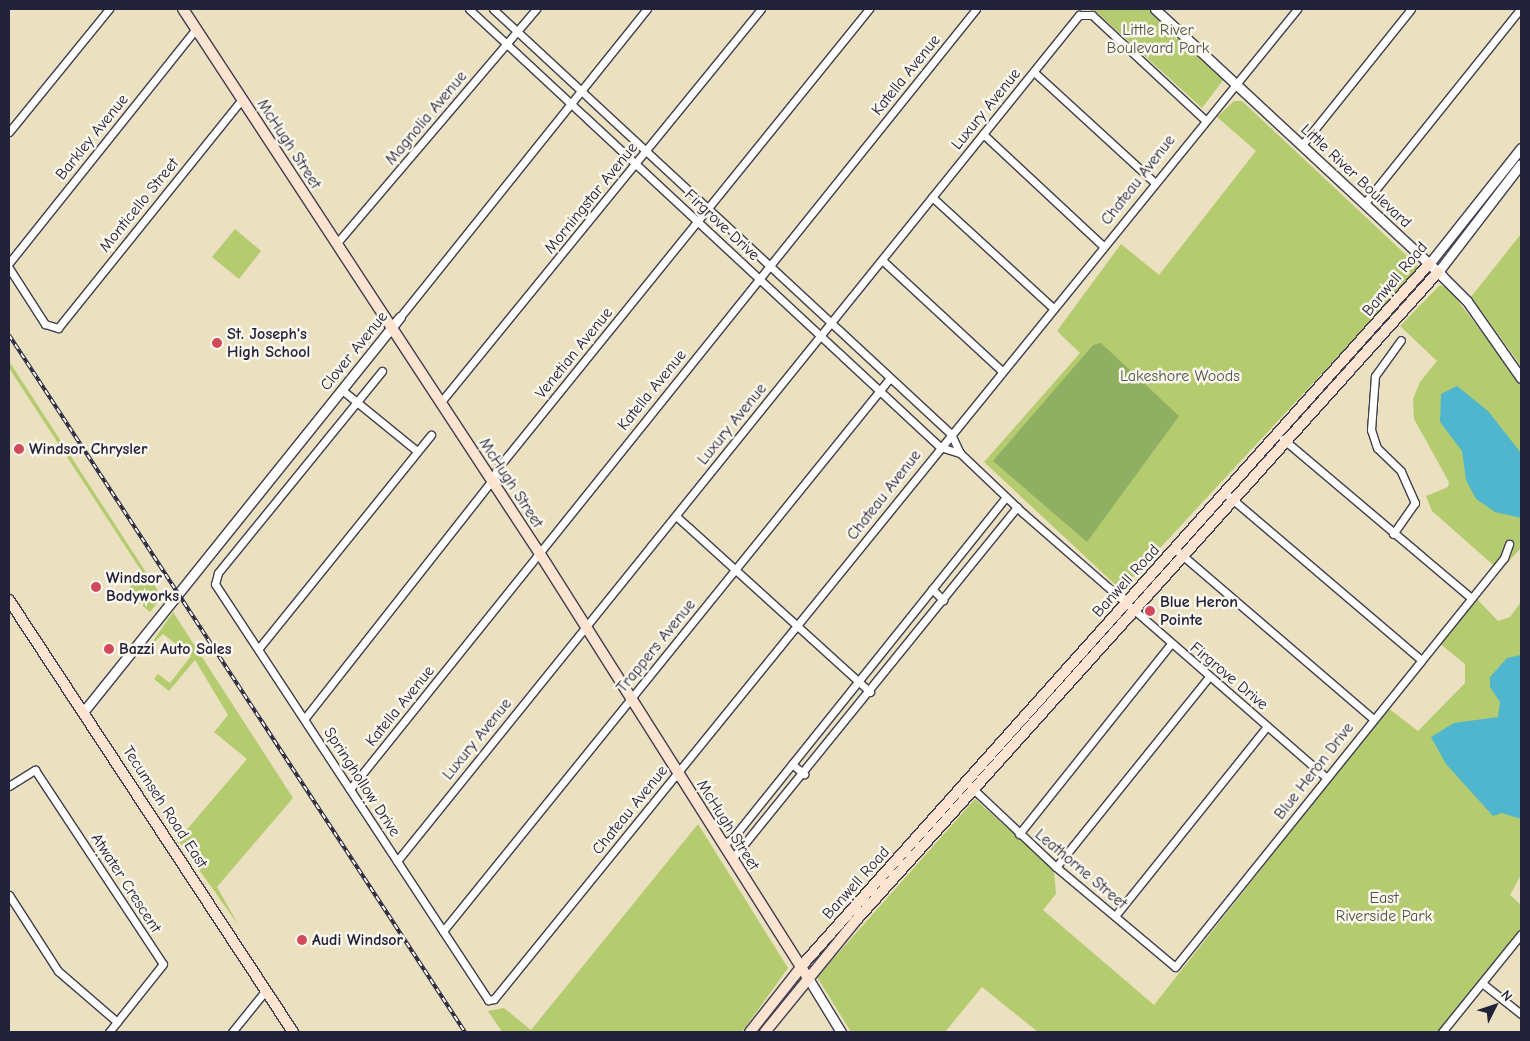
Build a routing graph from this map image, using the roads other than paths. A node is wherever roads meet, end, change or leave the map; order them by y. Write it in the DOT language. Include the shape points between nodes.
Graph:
graph roads {
  1 [pos="109,9"];
  2 [pos="183,9"];
  3 [pos="470,9"];
  4 [pos="493,9"];
  5 [pos="536,9"];
  6 [pos="647,9"];
  7 [pos="761,9"];
  8 [pos="869,9"];
  9 [pos="976,9"];
  10 [pos="1155,9"];
  11 [pos="1297,9"];
  12 [pos="1411,9"];
  13 [pos="1520,9"];
  14 [pos="196,29"];
  15 [pos="518,31"];
  16 [pos="506,44"];
  17 [pos="1034,72"];
  18 [pos="1234,82"];
  19 [pos="582,92"];
  20 [pos="242,99"];
  21 [pos="572,104"];
  22 [pos="1204,119"];
  23 [pos="9,132"];
  24 [pos="983,134"];
  25 [pos="1302,145"];
  26 [pos="1521,148"];
  27 [pos="647,151"];
  28 [pos="636,164"];
  29 [pos="1521,164"];
  30 [pos="1499,175"];
  31 [pos="1507,181"];
  32 [pos="1154,182"];
  33 [pos="932,197"];
  34 [pos="1364,204"];
  35 [pos="709,208"];
  36 [pos="699,222"];
  37 [pos="336,244"];
  38 [pos="1103,246"];
  39 [pos="882,260"];
  40 [pos="9,264"];
  41 [pos="1429,264"];
  42 [pos="770,266"];
  43 [pos="9,268"];
  44 [pos="1438,272"];
  45 [pos="760,279"];
  46 [pos="1053,308"];
  47 [pos="400,317"];
  48 [pos="830,323"];
  49 [pos="391,328"];
  50 [pos="821,335"];
  51 [pos="1401,340"];
  52 [pos="382,371"];
  53 [pos="1002,371"];
  54 [pos="890,378"];
  55 [pos="1521,378"];
  56 [pos="342,390"];
  57 [pos="880,390"];
  58 [pos="357,402"];
  59 [pos="440,403"];
  60 [pos="951,434"];
  61 [pos="431,435"];
  62 [pos="1282,439"];
  63 [pos="940,447"];
  64 [pos="418,451"];
  65 [pos="960,453"];
  66 [pos="492,482"];
  67 [pos="1225,493"];
  68 [pos="1006,497"];
  69 [pos="1234,501"];
  70 [pos="1018,508"];
  71 [pos="676,516"];
  72 [pos="1393,534"];
  73 [pos="1509,544"];
  74 [pos="1175,549"];
  75 [pos="540,554"];
  76 [pos="1183,557"];
  77 [pos="735,569"];
  78 [pos="932,589"];
  79 [pos="1471,598"];
  80 [pos="9,600"];
  81 [pos="943,600"];
  82 [pos="1128,608"];
  83 [pos="798,626"];
  84 [pos="586,627"];
  85 [pos="1170,645"];
  86 [pos="259,648"];
  87 [pos="1420,659"];
  88 [pos="1209,678"];
  89 [pos="858,681"];
  90 [pos="870,692"];
  91 [pos="631,698"];
  92 [pos="84,711"];
  93 [pos="305,718"];
  94 [pos="1373,718"];
  95 [pos="1267,726"];
  96 [pos="792,764"];
  97 [pos="678,773"];
  98 [pos="804,774"];
  99 [pos="1326,777"];
  100 [pos="9,786"];
  101 [pos="970,786"];
  102 [pos="350,790"];
  103 [pos="1019,834"];
  104 [pos="723,844"];
  105 [pos="732,859"];
  106 [pos="397,861"];
  107 [pos="1056,867"];
  108 [pos="9,895"];
  109 [pos="1115,916"];
  110 [pos="443,931"];
  111 [pos="1521,934"];
  112 [pos="1182,963"];
  113 [pos="801,968"];
  114 [pos="808,978"];
  115 [pos="1482,983"];
  116 [pos="266,990"];
  117 [pos="494,1000"];
  118 [pos="1521,1014"];
  119 [pos="117,1022"];
  120 [pos="109,1032"];
  121 [pos="232,1032"];
  122 [pos="293,1032"];
  123 [pos="750,1032"];
  124 [pos="765,1032"];
  125 [pos="841,1032"];
  126 [pos="1442,1032"];
  1 -- 23 [label="street"];
  2 -- 14 [label="main road, McHugh Street"];
  3 -- 16 [label="street, Firgrove Drive"];
  4 -- 15 [label="street, Firgrove Drive"];
  5 -- 15 [label="street, Magnolia Avenue"];
  6 -- 19 [label="street, Clover Avenue"];
  7 -- 27 [label="street, Morningstar Avenue"];
  8 -- 35 [label="street, Venetian Avenue"];
  9 -- 42 [label="street, Katella Avenue"];
  10 -- 18 [label="street, Little River Boulevard"];
  11 -- 18 [label="street, Chateau Avenue"];
  12 -- 25 [label="street"];
  13 -- 34 [label="street"];
  14 -- 20 [label="main road, McHugh Street"];
  14 -- 40 [label="street, Barkley Avenue"];
  15 -- 16 [label="street, Magnolia Avenue"];
  15 -- 19 [label="street, Firgrove Drive"];
  16 -- 21 [label="street, Firgrove Drive"];
  16 -- 37 [label="street, Magnolia Avenue"];
  17 -- 22 [label="street, Luxury Avenue" via="1080,14 1092,15"];
  17 -- 24 [label="street, Luxury Avenue"];
  17 -- 32 [label="street"];
  18 -- 22 [label="street, Chateau Avenue"];
  18 -- 25 [label="street, Little River Boulevard"];
  19 -- 21 [label="street, Clover Avenue"];
  19 -- 27 [label="street, Firgrove Drive"];
  20 -- 37 [label="main road, McHugh Street"];
  20 -- 43 [label="street, Monticello Street" via="58,328 45,324"];
  21 -- 28 [label="street, Firgrove Drive"];
  21 -- 47 [label="street, Clover Avenue"];
  22 -- 32 [label="street, Chateau Avenue"];
  24 -- 33 [label="street, Luxury Avenue"];
  24 -- 38 [label="street"];
  25 -- 34 [label="street, Little River Boulevard"];
  26 -- 30 [label="street, Banwell Road"];
  27 -- 28 [label="street, Morningstar Avenue"];
  27 -- 35 [label="street, Firgrove Drive"];
  28 -- 36 [label="street, Firgrove Drive"];
  28 -- 59 [label="street, Morningstar Avenue"];
  29 -- 31 [label="street, Banwell Road"];
  30 -- 31 [label="street"];
  30 -- 41 [label="street, Banwell Road"];
  31 -- 44 [label="street, Banwell Road"];
  32 -- 38 [label="street, Chateau Avenue"];
  33 -- 39 [label="street, Luxury Avenue"];
  33 -- 46 [label="street"];
  34 -- 41 [label="street, Little River Boulevard"];
  35 -- 36 [label="street, Venetian Avenue"];
  35 -- 42 [label="street, Firgrove Drive"];
  36 -- 45 [label="street, Firgrove Drive"];
  36 -- 66 [label="street, Venetian Avenue" via="497,469"];
  37 -- 49 [label="main road, McHugh Street"];
  38 -- 46 [label="street, Chateau Avenue"];
  39 -- 48 [label="street, Luxury Avenue"];
  39 -- 53 [label="street"];
  41 -- 44 [label="street, Little River Boulevard"];
  41 -- 62 [label="main road, Banwell Road"];
  42 -- 45 [label="street, Katella Avenue"];
  42 -- 48 [label="street, Firgrove Drive"];
  44 -- 55 [label="street, Little River Boulevard" via="1467,302"];
  44 -- 62 [label="main road, Banwell Road"];
  45 -- 50 [label="street, Firgrove Drive"];
  45 -- 75 [label="street, Katella Avenue"];
  46 -- 53 [label="street, Chateau Avenue"];
  47 -- 49 [label="street, Clover Avenue"];
  48 -- 50 [label="street, Luxury Avenue"];
  48 -- 54 [label="street, Firgrove Drive"];
  49 -- 56 [label="street, Clover Avenue"];
  49 -- 59 [label="main road, McHugh Street"];
  50 -- 57 [label="street, Firgrove Drive"];
  50 -- 71 [label="street, Luxury Avenue"];
  51 -- 72 [label="street" via="1375,376 1372,430 1378,448 1401,472 1415,504"];
  52 -- 58 [label="street"];
  53 -- 60 [label="street, Chateau Avenue"];
  54 -- 57 [label="street, Trappers Avenue"];
  54 -- 60 [label="street, Firgrove Drive"];
  56 -- 58 [label="street"];
  56 -- 92 [label="street, Clover Avenue"];
  57 -- 63 [label="street, Firgrove Drive"];
  57 -- 77 [label="street, Trappers Avenue"];
  58 -- 64 [label="street"];
  58 -- 86 [label="street, Springhollow Drive" via="218,573 215,584"];
  59 -- 66 [label="main road, McHugh Street"];
  60 -- 63 [label="street, Chateau Avenue"];
  60 -- 65 [label="street, Firgrove Drive"];
  61 -- 64 [label="street"];
  62 -- 67 [label="main road, Banwell Road"];
  62 -- 69 [label="main road, Banwell Road"];
  62 -- 72 [label="street"];
  63 -- 65 [label="street, Firgrove Drive"];
  63 -- 83 [label="street, Chateau Avenue"];
  64 -- 86 [label="street"];
  65 -- 68 [label="street, Firgrove Drive"];
  66 -- 75 [label="main road, McHugh Street"];
  66 -- 93 [label="street, Venetian Avenue"];
  67 -- 69 [label="street"];
  67 -- 74 [label="main road, Banwell Road"];
  68 -- 70 [label="street, Firgrove Drive"];
  68 -- 78 [label="street"];
  69 -- 76 [label="main road, Banwell Road"];
  69 -- 87 [label="street"];
  70 -- 81 [label="street"];
  70 -- 82 [label="street, Firgrove Drive"];
  71 -- 77 [label="street"];
  71 -- 84 [label="street, Luxury Avenue"];
  72 -- 79 [label="street"];
  73 -- 79 [label="street, Blue Heron Drive" via="1504,558"];
  74 -- 76 [label="street"];
  74 -- 82 [label="main road, Banwell Road"];
  75 -- 84 [label="main road, McHugh Street"];
  75 -- 102 [label="street, Katella Avenue"];
  76 -- 82 [label="main road, Banwell Road"];
  76 -- 94 [label="street"];
  77 -- 83 [label="street"];
  77 -- 91 [label="street, Trappers Avenue"];
  78 -- 81 [label="street"];
  78 -- 89 [label="street"];
  79 -- 87 [label="street, Blue Heron Drive"];
  80 -- 92 [label="main road, Tecumseh Road East"];
  81 -- 90 [label="street"];
  82 -- 85 [label="street, Firgrove Drive"];
  82 -- 101 [label="main road, Banwell Road"];
  83 -- 89 [label="street"];
  83 -- 97 [label="street, Chateau Avenue"];
  84 -- 91 [label="main road, McHugh Street"];
  84 -- 106 [label="street, Luxury Avenue"];
  85 -- 88 [label="street, Firgrove Drive"];
  85 -- 103 [label="street"];
  86 -- 93 [label="street, Springhollow Drive"];
  87 -- 94 [label="street, Blue Heron Drive"];
  88 -- 95 [label="street, Firgrove Drive"];
  88 -- 107 [label="street"];
  89 -- 90 [label="street"];
  89 -- 96 [label="street"];
  90 -- 98 [label="street"];
  91 -- 97 [label="main road, McHugh Street"];
  91 -- 110 [label="street, Trappers Avenue"];
  92 -- 116 [label="main road, Tecumseh Road East"];
  93 -- 102 [label="street, Springhollow Drive"];
  94 -- 99 [label="street, Blue Heron Drive"];
  95 -- 99 [label="street, Firgrove Drive"];
  95 -- 109 [label="street"];
  96 -- 98 [label="street"];
  96 -- 104 [label="street"];
  97 -- 104 [label="main road, McHugh Street"];
  97 -- 117 [label="street, Chateau Avenue"];
  98 -- 105 [label="street"];
  99 -- 112 [label="street, Blue Heron Drive"];
  100 -- 119 [label="street, Atwater Crescent" via="35,770 163,964"];
  101 -- 103 [label="street, Leathorne Street"];
  101 -- 113 [label="main road, Banwell Road"];
  101 -- 114 [label="main road, Banwell Road"];
  102 -- 106 [label="street, Springhollow Drive"];
  103 -- 107 [label="street, Leathorne Street"];
  104 -- 105 [label="main road, McHugh Street"];
  105 -- 113 [label="main road, McHugh Street"];
  106 -- 110 [label="street, Springhollow Drive"];
  107 -- 109 [label="street, Leathorne Street"];
  108 -- 119 [label="street" via="58,971"];
  109 -- 112 [label="street, Leathorne Street" via="1175,967"];
  110 -- 117 [label="street, Springhollow Drive" via="488,1000"];
  111 -- 115 [label="street"];
  113 -- 114 [label="main road, McHugh Street"];
  113 -- 123 [label="main road, Banwell Road"];
  114 -- 124 [label="main road, Banwell Road"];
  114 -- 125 [label="street"];
  115 -- 118 [label="street"];
  115 -- 126 [label="street"];
  116 -- 121 [label="street"];
  116 -- 122 [label="main road, Tecumseh Road East"];
  119 -- 120 [label="street, Atwater Crescent"];
}
